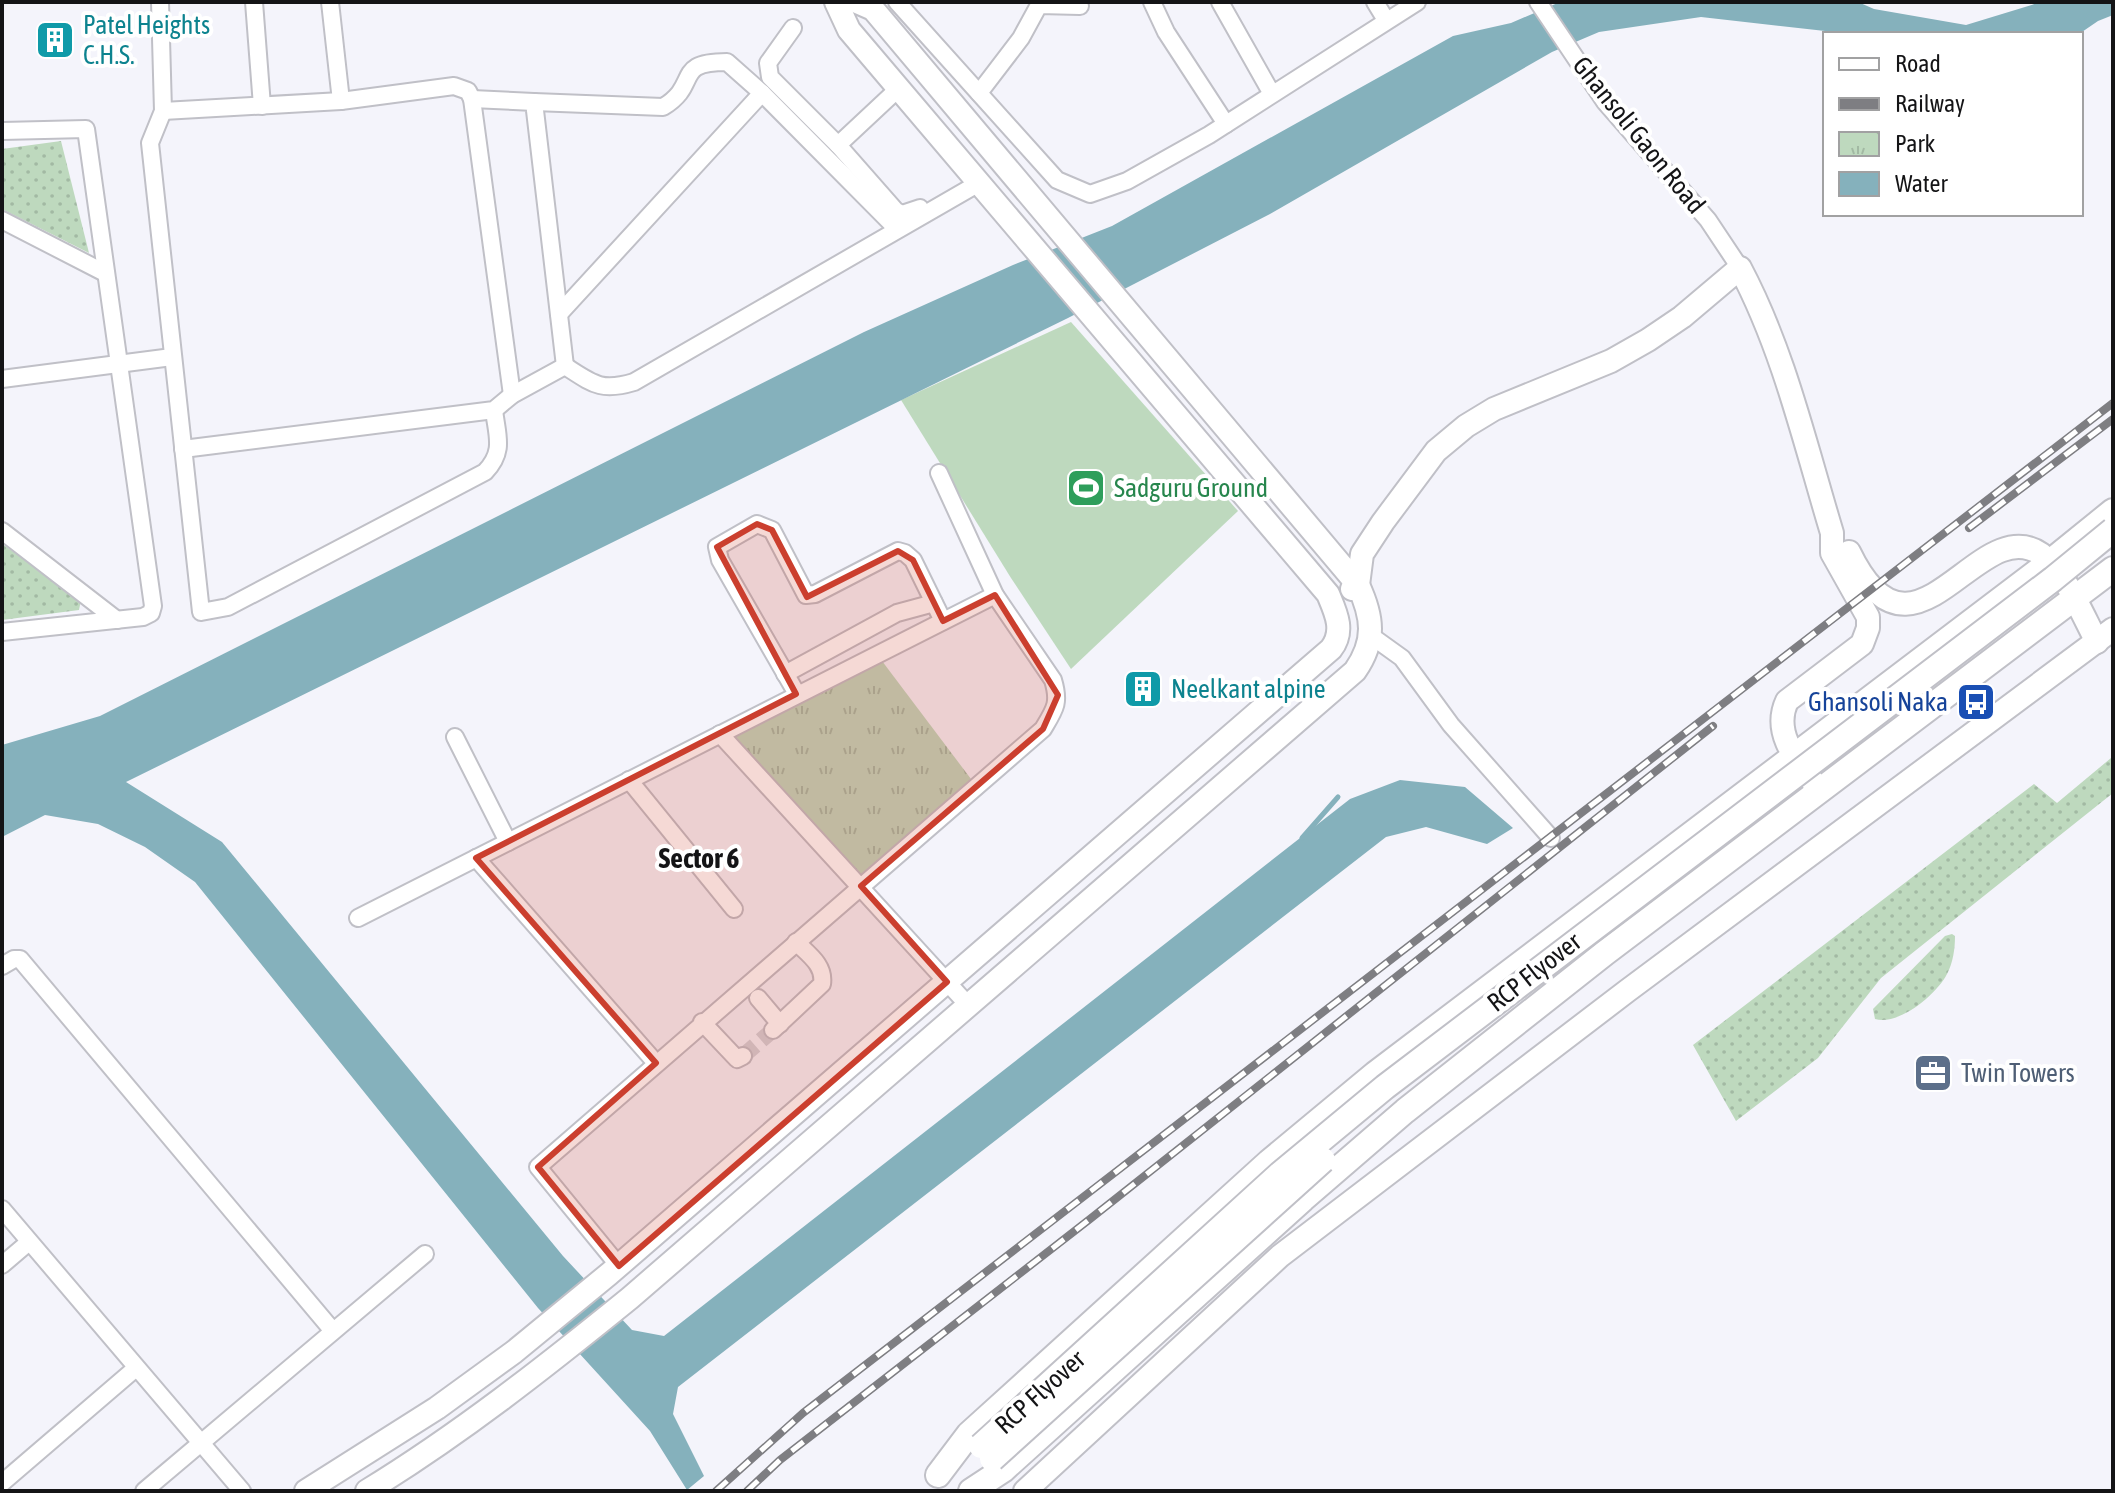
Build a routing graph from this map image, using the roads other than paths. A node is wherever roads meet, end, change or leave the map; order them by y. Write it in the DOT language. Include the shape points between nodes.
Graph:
graph roads {
  1 [pos="160,2"];
  2 [pos="254,2"];
  3 [pos="330,2"];
  4 [pos="836,2"];
  5 [pos="857,2"];
  6 [pos="897,2"];
  7 [pos="1152,2"];
  8 [pos="1220,2"];
  9 [pos="1375,2"];
  10 [pos="1417,2"];
  11 [pos="1538,2"];
  12 [pos="1080,6"];
  13 [pos="1386,20"];
  14 [pos="793,28"];
  15 [pos="899,88"];
  16 [pos="762,93"];
  17 [pos="979,93"];
  18 [pos="1272,94"];
  19 [pos="472,99"];
  20 [pos="341,101"];
  21 [pos="534,102"];
  22 [pos="262,106"];
  23 [pos="163,111"];
  24 [pos="1226,124"];
  25 [pos="2,131"];
  26 [pos="838,145"];
  27 [pos="979,183"];
  28 [pos="1026,191"];
  29 [pos="937,199"];
  30 [pos="1002,210"];
  31 [pos="2,220"];
  32 [pos="897,229"];
  33 [pos="1740,268"];
  34 [pos="105,273"];
  35 [pos="559,314"];
  36 [pos="172,357"];
  37 [pos="118,364"];
  38 [pos="565,366"];
  39 [pos="2,379"];
  40 [pos="512,395"];
  41 [pos="494,410"];
  42 [pos="183,449"];
  43 [pos="939,473"];
  44 [pos="2113,511"];
  45 [pos="2113,530"];
  46 [pos="2,531"];
  47 [pos="1832,533"];
  48 [pos="2113,549"];
  49 [pos="2050,562"];
  50 [pos="2113,569"];
  51 [pos="1358,585"];
  52 [pos="995,595"];
  53 [pos="2075,600"];
  54 [pos="934,603"];
  55 [pos="1332,604"];
  56 [pos="117,620"];
  57 [pos="943,621"];
  58 [pos="2,632"];
  59 [pos="1370,635"];
  60 [pos="2105,636"];
  61 [pos="785,674"];
  62 [pos="797,694"];
  63 [pos="720,734"];
  64 [pos="455,737"];
  65 [pos="1795,756"];
  66 [pos="629,780"];
  67 [pos="1820,791"];
  68 [pos="1551,838"];
  69 [pos="508,842"];
  70 [pos="476,858"];
  71 [pos="861,886"];
  72 [pos="734,909"];
  73 [pos="358,918"];
  74 [pos="796,942"];
  75 [pos="2,966"];
  76 [pos="947,982"];
  77 [pos="758,998"];
  78 [pos="968,1005"];
  79 [pos="702,1022"];
  80 [pos="743,1056"];
  81 [pos="656,1063"];
  82 [pos="2,1209"];
  83 [pos="29,1242"];
  84 [pos="425,1254"];
  85 [pos="2,1265"];
  86 [pos="614,1270"];
  87 [pos="333,1331"];
  88 [pos="136,1368"];
  89 [pos="201,1443"];
  90 [pos="986,1453"];
  91 [pos="2,1483"];
  92 [pos="929,1483"];
  93 [pos="144,1491"];
  94 [pos="242,1491"];
  95 [pos="306,1491"];
  96 [pos="367,1491"];
  97 [pos="968,1491"];
  98 [pos="1025,1491"];
  1 -- 23 [label="street"];
  2 -- 22 [label="street"];
  3 -- 20 [label="street"];
  4 -- 15 [label="street" via="849,30"];
  5 -- 28 [label="street" via="873,9"];
  6 -- 17 [label="street"];
  7 -- 24 [label="street"];
  8 -- 18 [label="street"];
  9 -- 13 [label="street"];
  10 -- 13 [label="street"];
  11 -- 33 [label="street, Ghansoli Gaon Road" via="1605,102 1708,220"];
  12 -- 17 [label="street" via="1039,5"];
  13 -- 18 [label="street"];
  14 -- 26 [label="street" via="768,63 770,77"];
  15 -- 26 [label="street"];
  15 -- 27 [label="street"];
  16 -- 21 [label="street" via="727,62 708,62 688,73 685,88 663,107"];
  16 -- 32 [label="street"];
  16 -- 35 [label="street"];
  17 -- 24 [label="street" via="1057,180 1090,194 1127,181"];
  18 -- 24 [label="street"];
  19 -- 20 [label="street" via="468,91 454,86"];
  19 -- 21 [label="street"];
  19 -- 40 [label="street"];
  20 -- 22 [label="street"];
  21 -- 35 [label="street"];
  22 -- 23 [label="street"];
  23 -- 36 [label="street" via="150,143"];
  25 -- 34 [label="street" via="86,129"];
  26 -- 29 [label="street" via="896,211 914,212"];
  27 -- 30 [label="street"];
  27 -- 32 [label="street"];
  28 -- 30 [label="street"];
  28 -- 51 [label="street"];
  30 -- 55 [label="street"];
  31 -- 34 [label="street"];
  32 -- 38 [label="street" via="634,382 612,389"];
  33 -- 47 [label="street" via="1776,349"];
  33 -- 51 [label="street" via="1648,340 1466,426 1436,451 1383,522 1362,554"];
  34 -- 37 [label="street"];
  35 -- 38 [label="street"];
  36 -- 37 [label="street"];
  36 -- 42 [label="street"];
  37 -- 39 [label="street"];
  37 -- 56 [label="street" via="153,606 143,617"];
  38 -- 40 [label="street"];
  40 -- 41 [label="street"];
  41 -- 42 [label="street"];
  41 -- 42 [label="street" via="499,450 485,472 228,607 201,612"];
  43 -- 52 [label="street"];
  44 -- 49 [label="main road"];
  45 -- 90 [label="main road, RCP Flyover, bridge" via="1385,1087 1280,1174"];
  46 -- 56 [label="street"];
  47 -- 49 [label="street" via="1876,591 1902,604 1919,603 2009,547 2025,546"];
  47 -- 65 [label="street" via="1832,553 1868,617 1868,628 1862,644 1787,701 1782,731"];
  48 -- 90 [label="main road, RCP Flyover, bridge" via="1395,1099"];
  49 -- 53 [label="street"];
  49 -- 65 [label="main road"];
  50 -- 53 [label="main road"];
  51 -- 55 [label="street"];
  51 -- 59 [label="street"];
  52 -- 57 [label="street"];
  52 -- 71 [label="street" via="1053,680 1055,709 1043,729"];
  53 -- 60 [label="street"];
  53 -- 67 [label="main road"];
  54 -- 57 [label="street"];
  54 -- 61 [label="street" via="897,613"];
  54 -- 61 [label="street" via="913,560 898,551 806,595 772,530 757,524 717,547"];
  55 -- 76 [label="street" via="1339,633 1331,649"];
  56 -- 58 [label="street"];
  57 -- 62 [label="street"];
  59 -- 68 [label="street" via="1402,658 1451,725"];
  59 -- 78 [label="street" via="1367,654 1355,671"];
  60 -- 98 [label="street" via="1280,1256"];
  61 -- 62 [label="street"];
  62 -- 63 [label="street"];
  63 -- 66 [label="street"];
  63 -- 71 [label="street"];
  64 -- 69 [label="street"];
  65 -- 67 [label="street"];
  65 -- 92 [label="main road" via="1387,1065 1269,1162 969,1434"];
  66 -- 69 [label="street"];
  66 -- 72 [label="street"];
  67 -- 97 [label="main road" via="1405,1111 1003,1470"];
  69 -- 70 [label="street"];
  70 -- 73 [label="street"];
  70 -- 81 [label="street"];
  71 -- 74 [label="street"];
  71 -- 76 [label="street"];
  74 -- 77 [label="street" via="820,966 822,984 777,1027"];
  74 -- 79 [label="street"];
  75 -- 87 [label="street" via="20,959"];
  76 -- 78 [label="street"];
  76 -- 86 [label="street"];
  78 -- 96 [label="street" via="533,1377"];
  79 -- 80 [label="street" via="737,1059"];
  79 -- 81 [label="street"];
  81 -- 86 [label="street" via="538,1167"];
  82 -- 83 [label="street"];
  83 -- 85 [label="street"];
  83 -- 88 [label="street"];
  84 -- 87 [label="street"];
  86 -- 95 [label="street" via="437,1408"];
  87 -- 89 [label="street"];
  88 -- 89 [label="street"];
  88 -- 91 [label="street"];
  89 -- 93 [label="street"];
  89 -- 94 [label="street"];
  90 -- 92 [label="main road"];
  90 -- 97 [label="main road"];
}
